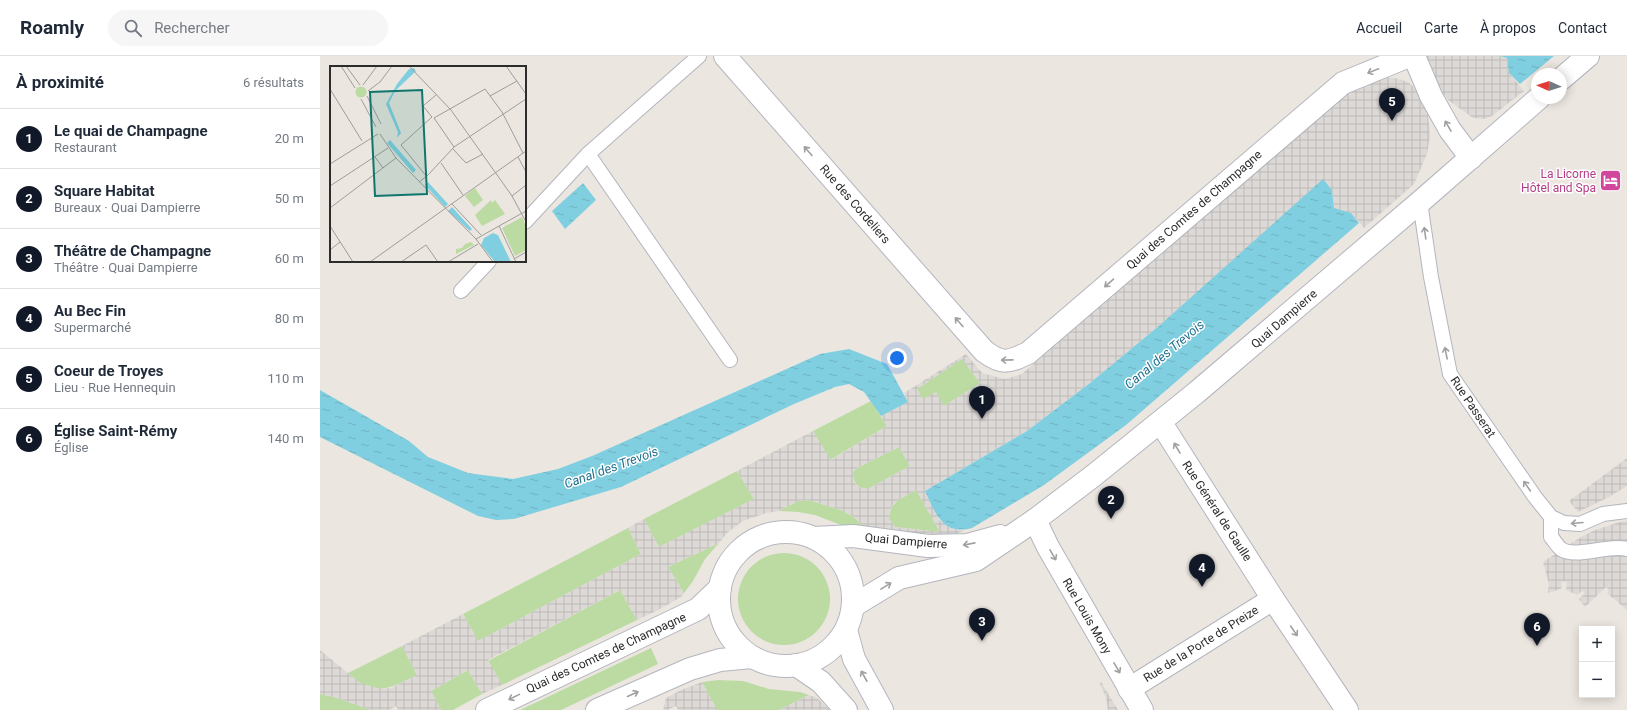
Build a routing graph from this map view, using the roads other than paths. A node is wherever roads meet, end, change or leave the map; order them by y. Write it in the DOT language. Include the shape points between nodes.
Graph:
graph roads {
  1 [pos="699,56"];
  2 [pos="725,56"];
  3 [pos="1409,56"];
  4 [pos="1414,56"];
  5 [pos="1588,56"];
  6 [pos="1567,74"];
  7 [pos="1532,104"];
  8 [pos="588,154"];
  9 [pos="1471,158"];
  10 [pos="1420,202"];
  11 [pos="526,221"];
  12 [pos="488,262"];
  13 [pos="461,291"];
  14 [pos="984,351"];
  15 [pos="730,360"];
  16 [pos="1161,423"];
  17 [pos="1627,511"];
  18 [pos="1551,517"];
  19 [pos="1027,525"];
  20 [pos="814,538"];
  21 [pos="1627,549"];
  22 [pos="720,588"];
  23 [pos="1273,599"];
  24 [pos="853,606"];
  25 [pos="846,630"];
  26 [pos="752,656"];
  27 [pos="796,665"];
  28 [pos="1129,689"];
  29 [pos="487,710"];
  30 [pos="597,710"];
  31 [pos="846,710"];
  32 [pos="882,710"];
  33 [pos="1142,710"];
  34 [pos="1348,710"];
  1 -- 8 [label="lane"];
  14 -- 2 [label="main road, Rue des Cordeliers, one-way"];
  3 -- 14 [label="main road, Quai des Comtes de Champagne, one-way" via="1343,83 1028,353 1011,361 996,360"];
  9 -- 4 [label="main road, one-way" via="1450,130"];
  5 -- 6 [label="main road"];
  7 -- 9 [label="main road, Quai Dampierre"];
  8 -- 11 [label="lane"];
  8 -- 15 [label="lane"];
  9 -- 10 [label="main road, Quai Dampierre"];
  10 -- 16 [label="main road, Quai Dampierre"];
  18 -- 10 [label="lane, Rue Passerat, one-way" via="1450,374 1431,277"];
  12 -- 13 [label="lane"];
  16 -- 19 [label="main road, Quai Dampierre"];
  23 -- 16 [label="main road, Rue Général de Gaulle, one-way"];
  17 -- 18 [label="lane, one-way" via="1603,514 1580,524 1564,523"];
  18 -- 21 [label="lane" via="1551,536 1562,550 1577,553 1600,549"];
  19 -- 20 [label="main road, Quai Dampierre, one-way" via="967,545 928,546 853,536"];
  24 -- 19 [label="main road, Quai Dampierre, one-way" via="899,578 976,560"];
  19 -- 28 [label="main road, Rue Louis Mony, one-way" via="1048,547"];
  20 -- 22 [label="main road" via="784,531 754,539 733,559"];
  20 -- 24 [label="main road" via="840,559 853,589"];
  22 -- 26 [label="main road" via="719,603 727,631 738,646"];
  22 -- 29 [label="main road, Quai des Comtes de Champagne, one-way" via="698,610"];
  23 -- 28 [label="main road, Rue de la Porte de Preize"];
  23 -- 34 [label="main road, Rue Général de Gaulle, one-way"];
  24 -- 25 [label="main road"];
  25 -- 27 [label="main road" via="837,643 825,653"];
  32 -- 25 [label="main road, one-way" via="854,659"];
  26 -- 27 [label="main road" via="780,666"];
  30 -- 26 [label="main road, one-way" via="690,669 720,660"];
  27 -- 31 [label="main road" via="821,682"];
  28 -- 33 [label="main road, Rue Louis Mony"];
}
